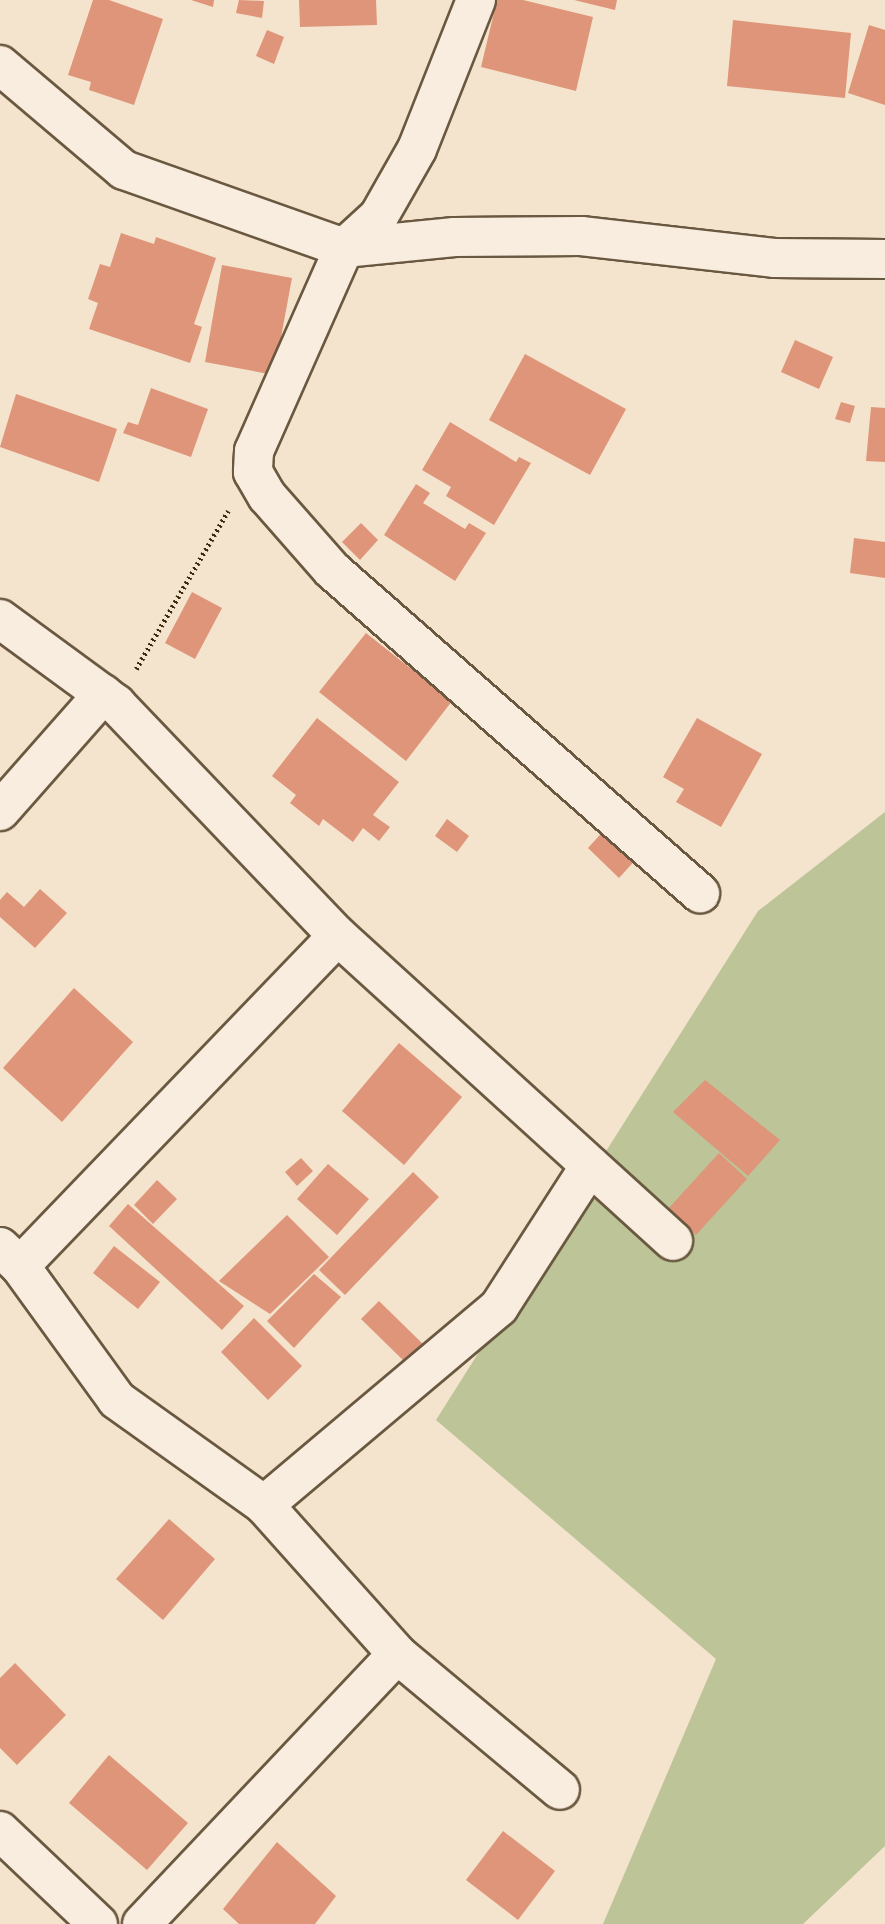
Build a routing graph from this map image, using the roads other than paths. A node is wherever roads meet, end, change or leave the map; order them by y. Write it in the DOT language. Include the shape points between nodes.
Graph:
graph roads {
  1 [pos="476,0"];
  2 [pos="0,65"];
  3 [pos="344,248"];
  4 [pos="885,259"];
  5 [pos="0,620"];
  6 [pos="110,699"];
  7 [pos="0,811"];
  8 [pos="700,893"];
  9 [pos="338,936"];
  10 [pos="590,1166"];
  11 [pos="673,1241"];
  12 [pos="10,1256"];
  13 [pos="264,1505"];
  14 [pos="397,1654"];
  15 [pos="560,1790"];
  16 [pos="0,1831"];
  17 [pos="98,1924"];
  18 [pos="142,1924"];
  1 -- 3 [label="street" via="417,149 379,216"];
  2 -- 3 [label="street" via="124,170"];
  3 -- 4 [label="street" via="454,237 581,236 774,258"];
  3 -- 8 [label="street" via="254,451 253,472 267,496 332,570"];
  5 -- 6 [label="street"];
  6 -- 7 [label="street"];
  6 -- 9 [label="street"];
  9 -- 10 [label="street"];
  9 -- 12 [label="street"];
  10 -- 11 [label="street"];
  10 -- 13 [label="street" via="499,1307"];
  12 -- 13 [label="street" via="117,1400"];
  13 -- 14 [label="street"];
  14 -- 15 [label="street"];
  14 -- 18 [label="street"];
  16 -- 17 [label="street"];
}
